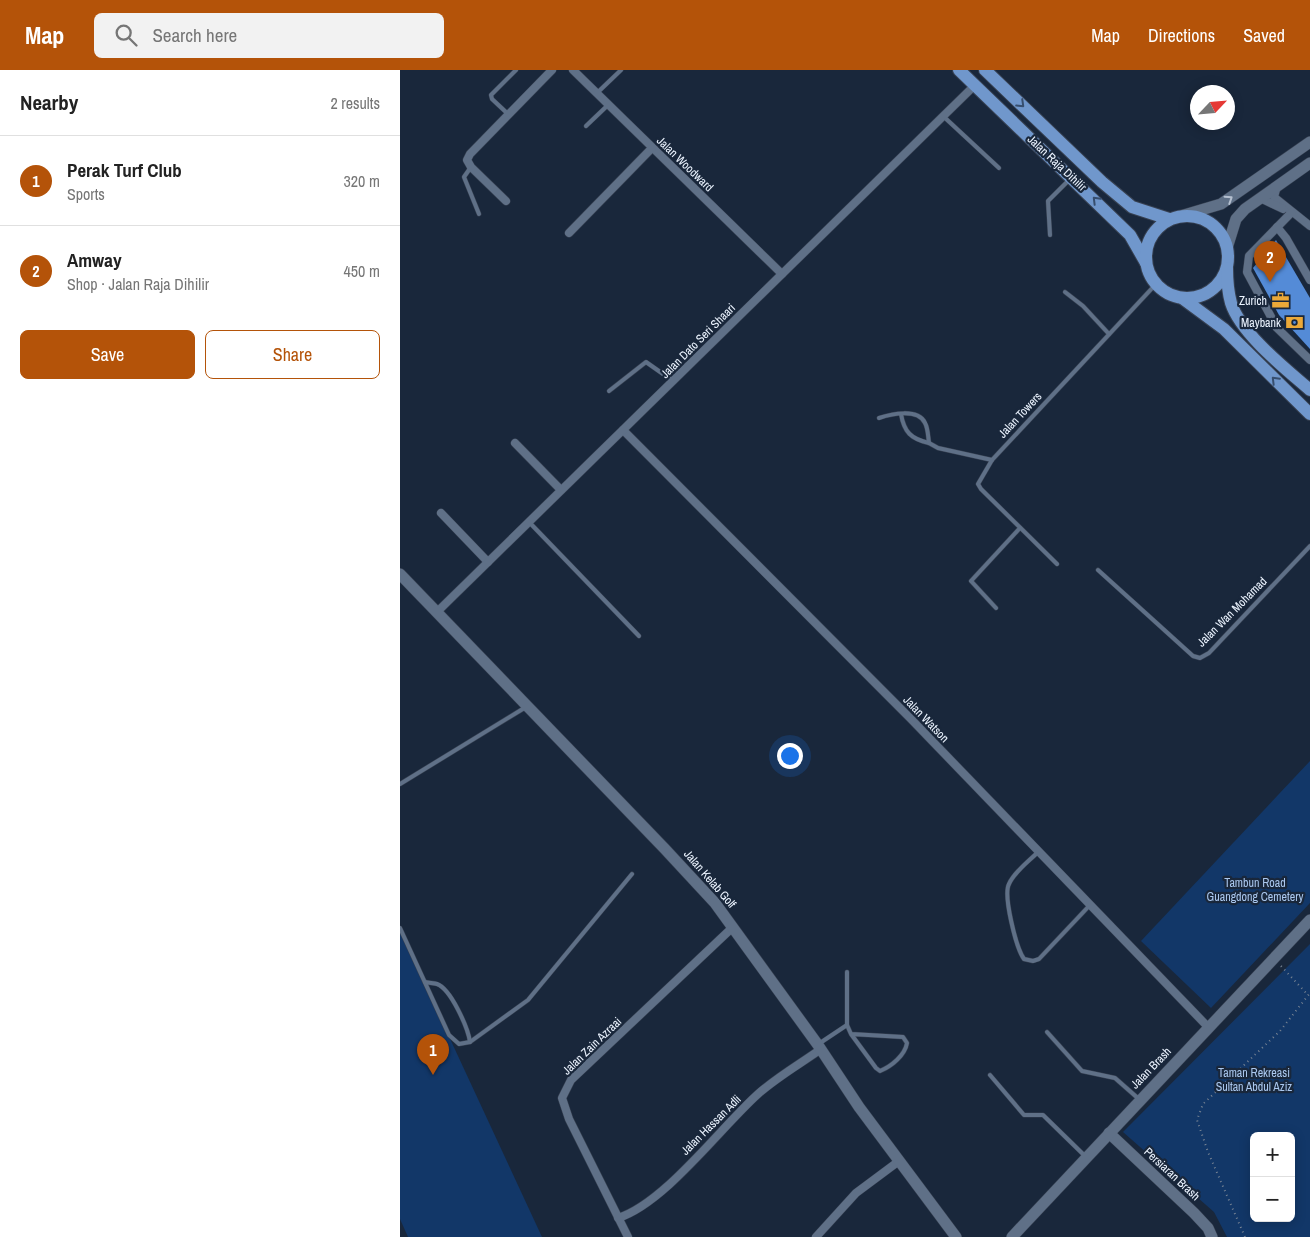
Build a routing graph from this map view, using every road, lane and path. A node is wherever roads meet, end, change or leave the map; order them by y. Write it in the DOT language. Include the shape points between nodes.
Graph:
graph roads {
  1 [pos="516,70"];
  2 [pos="552,70"];
  3 [pos="573,70"];
  4 [pos="621,70"];
  5 [pos="959,70"];
  6 [pos="985,70"];
  7 [pos="975,86"];
  8 [pos="597,93"];
  9 [pos="608,104"];
  10 [pos="508,114"];
  11 [pos="943,116"];
  12 [pos="586,126"];
  13 [pos="1310,142"];
  14 [pos="652,148"];
  15 [pos="1310,163"];
  16 [pos="471,167"];
  17 [pos="999,168"];
  18 [pos="1072,177"];
  19 [pos="1277,186"];
  20 [pos="1260,198"];
  21 [pos="506,201"];
  22 [pos="1292,213"];
  23 [pos="479,214"];
  24 [pos="1184,215"];
  25 [pos="1169,219"];
  26 [pos="1310,226"];
  27 [pos="1277,227"];
  28 [pos="569,233"];
  29 [pos="1050,235"];
  30 [pos="1227,248"];
  31 [pos="1146,263"];
  32 [pos="1227,266"];
  33 [pos="782,274"];
  34 [pos="1310,280"];
  35 [pos="1156,284"];
  36 [pos="1065,292"];
  37 [pos="1182,298"];
  38 [pos="1109,334"];
  39 [pos="1310,360"];
  40 [pos="673,381"];
  41 [pos="1310,390"];
  42 [pos="609,391"];
  43 [pos="901,414"];
  44 [pos="1310,414"];
  45 [pos="879,418"];
  46 [pos="622,430"];
  47 [pos="515,443"];
  48 [pos="929,443"];
  49 [pos="992,460"];
  50 [pos="561,490"];
  51 [pos="441,513"];
  52 [pos="529,522"];
  53 [pos="1020,528"];
  54 [pos="1310,546"];
  55 [pos="488,562"];
  56 [pos="1057,564"];
  57 [pos="1098,570"];
  58 [pos="400,574"];
  59 [pos="996,608"];
  60 [pos="437,612"];
  61 [pos="640,636"];
  62 [pos="527,706"];
  63 [pos="400,784"];
  64 [pos="1038,852"];
  65 [pos="632,874"];
  66 [pos="1090,905"];
  67 [pos="1310,920"];
  68 [pos="733,927"];
  69 [pos="400,928"];
  70 [pos="1273,958"];
  71 [pos="847,972"];
  72 [pos="425,982"];
  73 [pos="1309,994"];
  74 [pos="847,1025"];
  75 [pos="1209,1028"];
  76 [pos="1047,1032"];
  77 [pos="851,1034"];
  78 [pos="470,1042"];
  79 [pos="819,1047"];
  80 [pos="990,1075"];
  81 [pos="1140,1100"];
  82 [pos="1109,1133"];
  83 [pos="1086,1157"];
  84 [pos="899,1161"];
  85 [pos="618,1218"];
  86 [pos="628,1237"];
  87 [pos="816,1237"];
  88 [pos="956,1237"];
  89 [pos="1012,1237"];
  90 [pos="1212,1237"];
  91 [pos="1245,1237"];
  1 -- 10 [label="lane" via="491,96"];
  2 -- 10 [label="street"];
  3 -- 8 [label="street, Jalan Woodward"];
  4 -- 8 [label="lane"];
  5 -- 7 [label="main road, Jalan Raja Dihilir"];
  6 -- 25 [label="main road, Jalan Raja Dihilir, one-way" via="1132,207"];
  7 -- 11 [label="street, Jalan Dato Seri Shaari"];
  7 -- 18 [label="main road, Jalan Raja Dihilir"];
  8 -- 9 [label="street, Jalan Woodward"];
  9 -- 12 [label="lane"];
  9 -- 14 [label="street, Jalan Woodward"];
  10 -- 16 [label="street" via="470,154 467,160"];
  11 -- 17 [label="lane"];
  11 -- 33 [label="street, Jalan Dato Seri Shaari"];
  24 -- 13 [label="street, one-way" via="1221,204"];
  14 -- 28 [label="street"];
  14 -- 33 [label="street, Jalan Woodward"];
  15 -- 19 [label="street"];
  16 -- 21 [label="street"];
  16 -- 23 [label="lane" via="464,177"];
  18 -- 29 [label="lane" via="1048,201"];
  31 -- 18 [label="main road, Jalan Raja Dihilir, one-way" via="1130,235"];
  19 -- 20 [label="street"];
  19 -- 22 [label="street" via="1274,198"];
  20 -- 22 [label="street"];
  20 -- 30 [label="street" via="1236,219"];
  22 -- 26 [label="street"];
  22 -- 27 [label="street"];
  24 -- 25 [label="main road"];
  24 -- 30 [label="main road" via="1201,218 1216,228"];
  25 -- 31 [label="main road" via="1150,237"];
  27 -- 34 [label="street"];
  27 -- 39 [label="street" via="1249,256 1247,272 1277,328"];
  30 -- 32 [label="main road"];
  31 -- 35 [label="main road"];
  32 -- 37 [label="main road" via="1215,287 1206,294"];
  32 -- 41 [label="main road" via="1227,285 1240,320"];
  33 -- 40 [label="street, Jalan Dato Seri Shaari"];
  35 -- 37 [label="main road" via="1172,296"];
  35 -- 38 [label="lane, Jalan Towers"];
  36 -- 38 [label="lane"];
  44 -- 37 [label="main road, one-way" via="1224,329"];
  38 -- 49 [label="lane, Jalan Towers"];
  40 -- 42 [label="lane" via="646,362"];
  40 -- 46 [label="street, Jalan Dato Seri Shaari"];
  43 -- 45 [label="lane"];
  43 -- 48 [label="lane" via="905,431"];
  43 -- 48 [label="lane" via="914,414 923,419"];
  46 -- 50 [label="street, Jalan Dato Seri Shaari"];
  46 -- 64 [label="street, Jalan Watson" via="911,719"];
  47 -- 50 [label="street"];
  48 -- 49 [label="lane"];
  49 -- 53 [label="lane, Jalan Towers" via="978,484"];
  50 -- 52 [label="street, Jalan Dato Seri Shaari"];
  51 -- 55 [label="street"];
  52 -- 55 [label="street, Jalan Dato Seri Shaari"];
  52 -- 61 [label="lane"];
  53 -- 56 [label="lane"];
  53 -- 59 [label="lane" via="971,581"];
  54 -- 57 [label="lane, Jalan Wan Mohamad" via="1209,653 1200,658 1193,656"];
  55 -- 60 [label="street, Jalan Dato Seri Shaari"];
  58 -- 60 [label="street, Jalan Kelab Golf"];
  60 -- 62 [label="street, Jalan Kelab Golf"];
  62 -- 63 [label="lane"];
  62 -- 68 [label="street, Jalan Kelab Golf" via="664,848"];
  64 -- 66 [label="street, Jalan Watson"];
  64 -- 66 [label="lane" via="1009,882 1006,893 1024,959 1033,961 1039,958"];
  65 -- 78 [label="lane" via="528,1000"];
  66 -- 75 [label="street, Jalan Watson"];
  67 -- 70 [label="street, Jalan Brash"];
  68 -- 79 [label="street, Jalan Kelab Golf"];
  68 -- 85 [label="street, Jalan Zain Azraai" via="571,1080 562,1098"];
  69 -- 72 [label="lane"];
  70 -- 73 [label="path"];
  70 -- 75 [label="street, Jalan Brash"];
  71 -- 74 [label="lane"];
  72 -- 78 [label="lane" via="438,984 447,991 468,1030"];
  72 -- 78 [label="lane" via="449,1035 459,1044"];
  73 -- 91 [label="path" via="1280,1031 1203,1104 1198,1120 1208,1152"];
  74 -- 77 [label="lane"];
  74 -- 79 [label="lane"];
  75 -- 81 [label="street, Jalan Brash"];
  76 -- 81 [label="lane" via="1082,1071 1115,1078"];
  77 -- 77 [label="lane" via="903,1037 907,1043 905,1051 880,1071"];
  79 -- 84 [label="street, Jalan Kelab Golf"];
  79 -- 85 [label="street, Jalan Hassan Adli" via="759,1093 655,1198"];
  80 -- 83 [label="lane" via="1024,1115 1043,1115"];
  81 -- 82 [label="street, Jalan Brash"];
  82 -- 83 [label="street, Jalan Brash"];
  82 -- 90 [label="street, Persiaran Brash" via="1194,1213"];
  83 -- 89 [label="street, Jalan Brash"];
  84 -- 87 [label="street" via="856,1193"];
  84 -- 88 [label="street, Jalan Kelab Golf"];
  85 -- 86 [label="street, Jalan Zain Azraai"];
}
